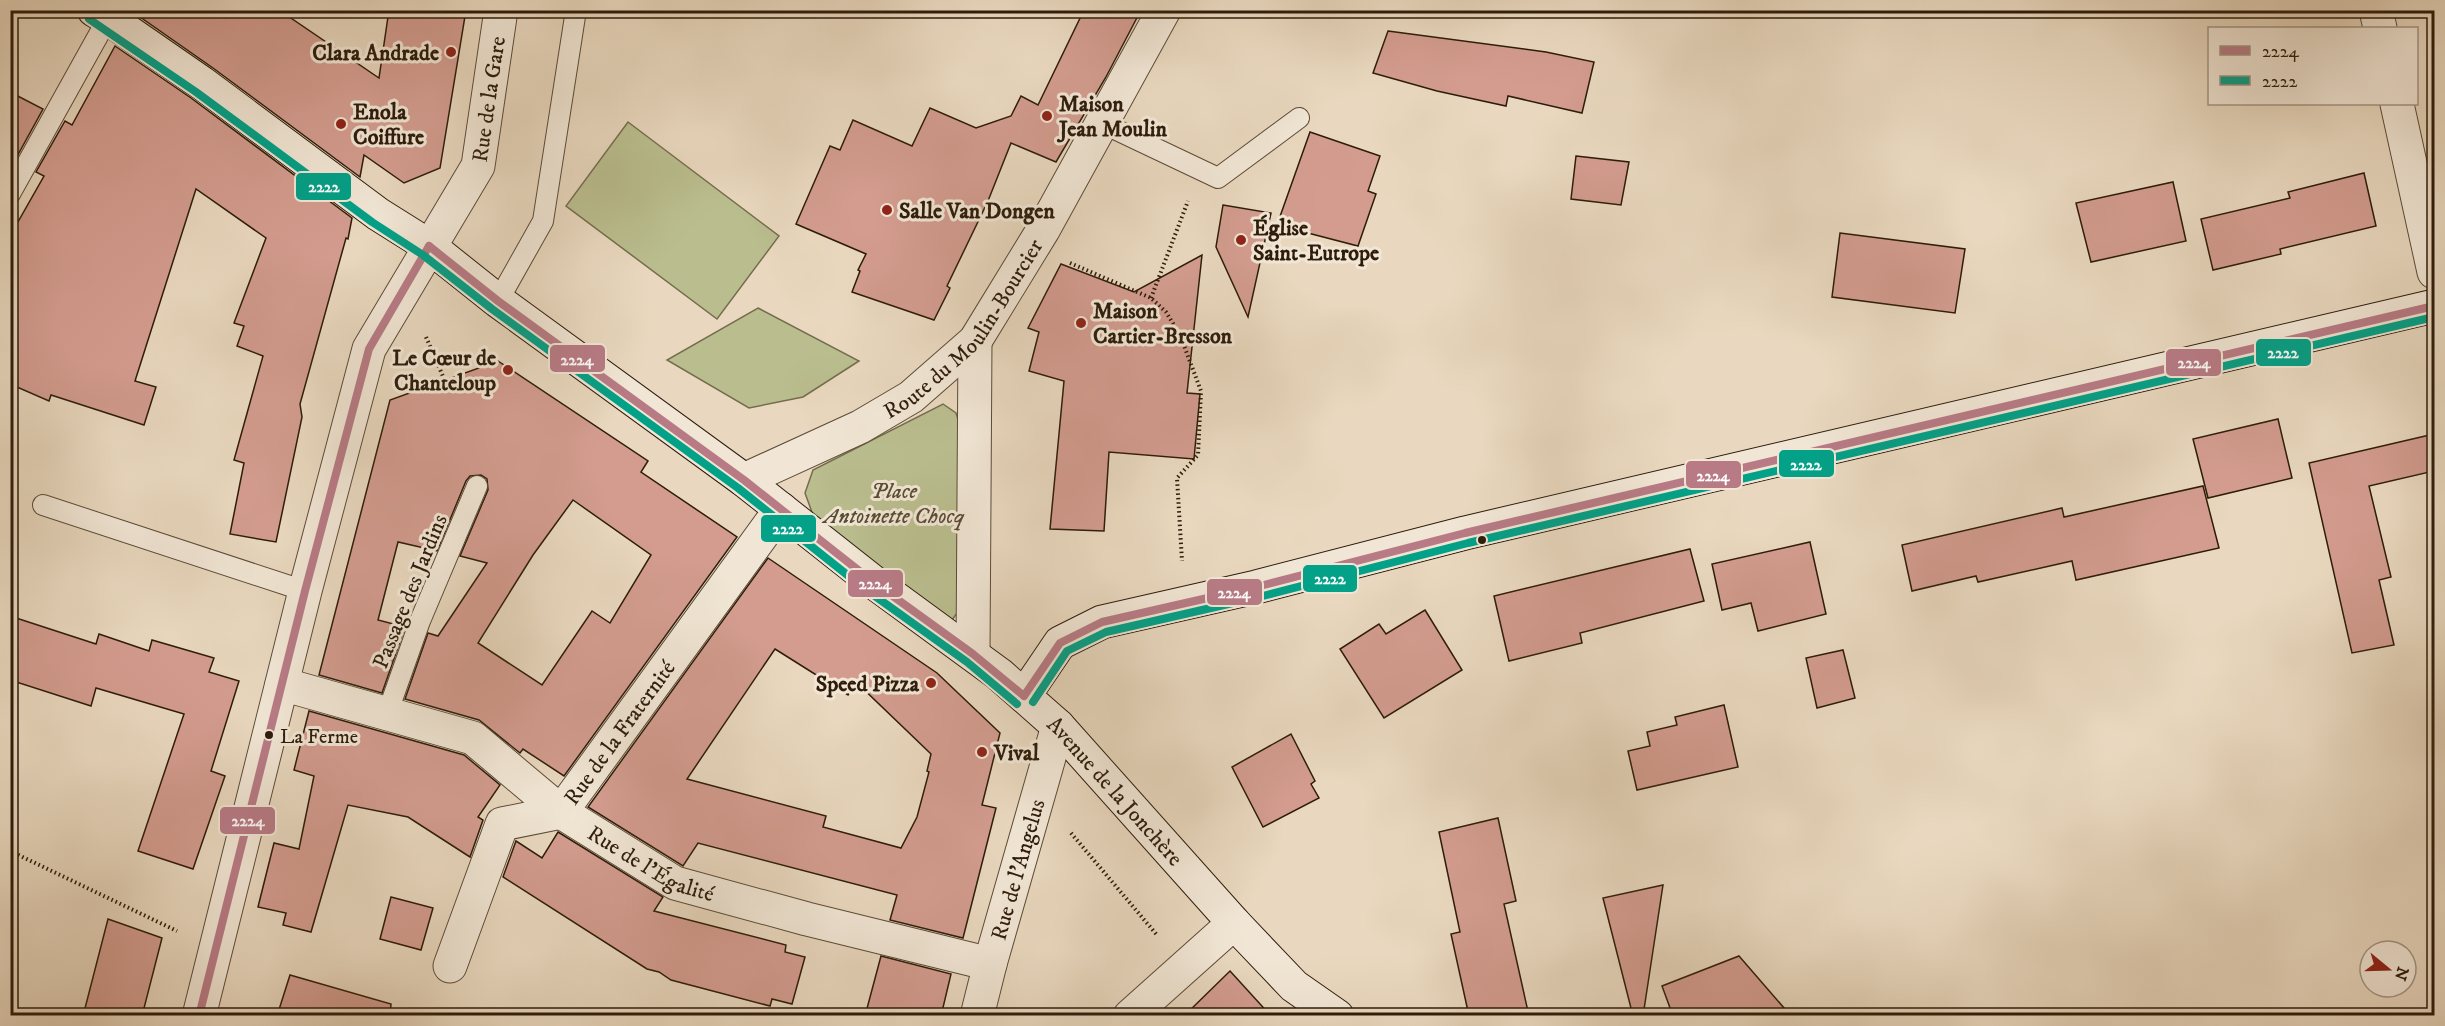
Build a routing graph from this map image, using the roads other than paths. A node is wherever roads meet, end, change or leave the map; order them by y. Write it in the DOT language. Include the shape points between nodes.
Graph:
graph roads {
  1 [pos="501,10"];
  2 [pos="576,10"];
  3 [pos="1164,10"];
  4 [pos="2376,10"];
  5 [pos="101,14"];
  6 [pos="2380,27"];
  7 [pos="2397,105"];
  8 [pos="1299,118"];
  9 [pos="1102,123"];
  10 [pos="10,194"];
  11 [pos="429,246"];
  12 [pos="2434,272"];
  13 [pos="498,301"];
  14 [pos="2434,306"];
  15 [pos="975,341"];
  16 [pos="744,480"];
  17 [pos="477,486"];
  18 [pos="43,505"];
  19 [pos="782,509"];
  20 [pos="305,591"];
  21 [pos="973,654"];
  22 [pos="282,684"];
  23 [pos="1024,696"];
  24 [pos="387,714"];
  25 [pos="1058,726"];
  26 [pos="561,812"];
  27 [pos="1234,923"];
  28 [pos="990,964"];
  29 [pos="450,966"];
  30 [pos="199,1016"];
  31 [pos="978,1016"];
  32 [pos="1130,1016"];
  33 [pos="1337,1016"];
  1 -- 11 [label="street, Rue de la Gare" via="478,166"];
  2 -- 13 [label="lane" via="543,221"];
  3 -- 9 [label="street, Route du Moulin-Bourcier"];
  4 -- 6 [label="street"];
  5 -- 10 [label="lane"];
  5 -- 11 [label="street, Avenue de la Jonchère" via="202,83 378,214"];
  7 -- 12 [label="street"];
  8 -- 9 [label="lane" via="1218,178"];
  9 -- 15 [label="street, Route du Moulin-Bourcier"];
  11 -- 13 [label="street, Avenue de la Jonchère"];
  11 -- 20 [label="street, Rue de la Gare" via="369,349"];
  13 -- 16 [label="street, Avenue de la Jonchère"];
  14 -- 23 [label="street" via="1102,622 1060,643"];
  15 -- 16 [label="street, Route du Moulin-Bourcier" via="901,403 860,427"];
  15 -- 21 [label="street"];
  16 -- 19 [label="street, Avenue de la Jonchère"];
  17 -- 24 [label="lane, Passage des Jardins" via="420,621"];
  18 -- 20 [label="lane"];
  19 -- 21 [label="street, Avenue de la Jonchère"];
  19 -- 26 [label="street, Rue de la Fraternité"];
  20 -- 22 [label="street, Rue de la Gare"];
  21 -- 23 [label="street, Avenue de la Jonchère"];
  22 -- 24 [label="street, Rue de l'Égalité"];
  22 -- 30 [label="street, Rue de la Gare"];
  23 -- 25 [label="street, Avenue de la Jonchère"];
  24 -- 26 [label="street, Rue de l'Égalité" via="473,738"];
  25 -- 27 [label="street, Avenue de la Jonchère"];
  25 -- 28 [label="street, Rue de l'Angelus"];
  26 -- 28 [label="street, Rue de l'Égalité" via="675,883"];
  26 -- 29 [label="street, Rue de la Fraternité" via="502,824"];
  27 -- 32 [label="street"];
  27 -- 33 [label="street, Avenue de la Jonchère" via="1293,986"];
  28 -- 31 [label="street, Rue de l'Angelus"];
}
